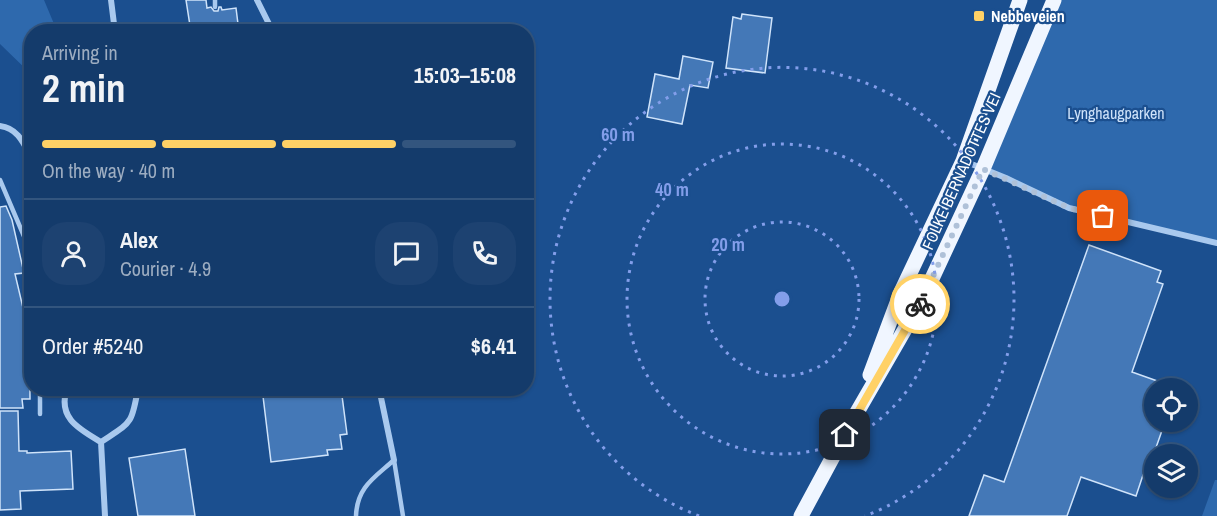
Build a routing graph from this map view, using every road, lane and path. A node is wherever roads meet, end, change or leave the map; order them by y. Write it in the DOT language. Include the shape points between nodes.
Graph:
graph roads {
  1 [pos="111,0"];
  2 [pos="215,0"];
  3 [pos="256,0"];
  4 [pos="1020,0"];
  5 [pos="1054,0"];
  6 [pos="215,7"];
  7 [pos="113,24"];
  8 [pos="269,24"];
  9 [pos="0,126"];
  10 [pos="24,142"];
  11 [pos="963,161"];
  12 [pos="983,169"];
  13 [pos="0,180"];
  14 [pos="24,236"];
  15 [pos="1217,243"];
  16 [pos="40,396"];
  17 [pos="64,396"];
  18 [pos="137,396"];
  19 [pos="381,396"];
  20 [pos="40,414"];
  21 [pos="856,414"];
  22 [pos="101,442"];
  23 [pos="394,460"];
  24 [pos="105,516"];
  25 [pos="357,516"];
  26 [pos="404,516"];
  27 [pos="801,516"];
  1 -- 7 [label="street"];
  2 -- 6 [label="lane"];
  3 -- 8 [label="street"];
  4 -- 11 [label="main road, FOLKE BERNADOTTES VEI"];
  5 -- 12 [label="main road, FOLKE BERNADOTTES VEI"];
  9 -- 10 [label="street" via="12,129"];
  11 -- 12 [label="street"];
  11 -- 21 [label="main road, FOLKE BERNADOTTES VEI" via="901,292"];
  12 -- 15 [label="street" via="1069,208"];
  12 -- 21 [label="main road, FOLKE BERNADOTTES VEI" via="923,298"];
  13 -- 14 [label="lane"];
  16 -- 20 [label="lane"];
  17 -- 22 [label="street" via="70,420"];
  18 -- 22 [label="street" via="134,416"];
  19 -- 23 [label="street"];
  21 -- 27 [label="main road, FOLKE BERNADOTTES VEI"];
  22 -- 24 [label="street"];
  23 -- 25 [label="lane" via="362,489"];
  23 -- 26 [label="lane"];
}
